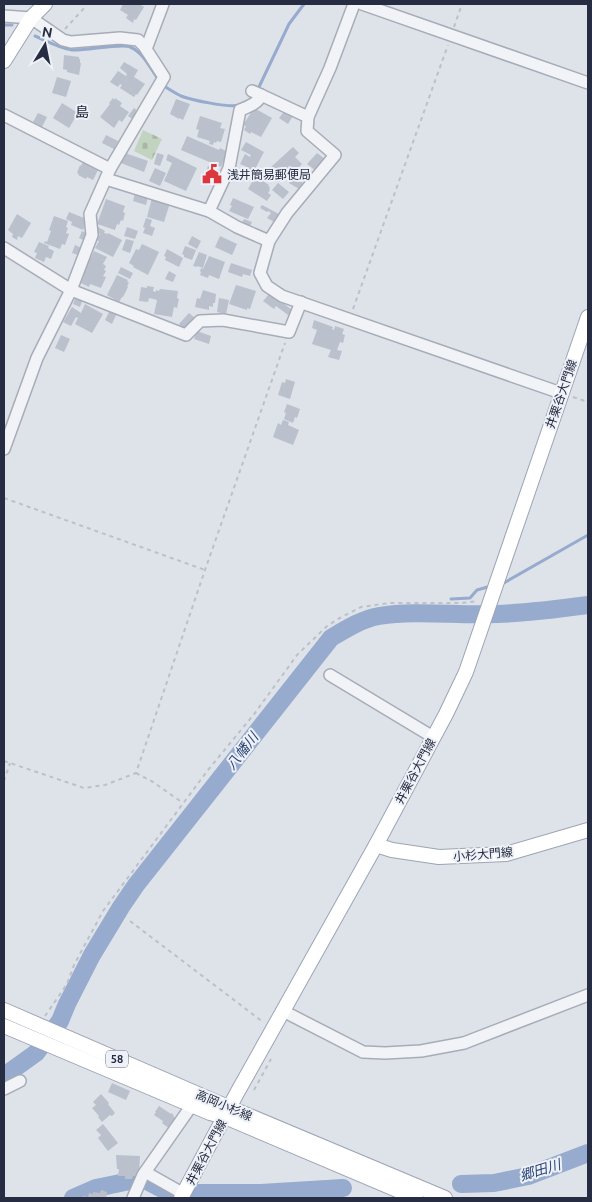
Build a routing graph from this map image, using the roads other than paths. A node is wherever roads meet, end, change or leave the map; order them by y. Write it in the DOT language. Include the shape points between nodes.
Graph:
graph roads {
  1 [pos="45,4"];
  2 [pos="163,4"];
  3 [pos="354,4"];
  4 [pos="362,4"];
  5 [pos="4,16"];
  6 [pos="31,18"];
  7 [pos="146,49"];
  8 [pos="4,61"];
  9 [pos="588,83"];
  10 [pos="4,115"];
  11 [pos="308,116"];
  12 [pos="108,174"];
  13 [pos="209,211"];
  14 [pos="268,241"];
  15 [pos="4,248"];
  16 [pos="71,290"];
  17 [pos="301,302"];
  18 [pos="588,317"];
  19 [pos="561,393"];
  20 [pos="4,449"];
  21 [pos="330,676"];
  22 [pos="433,737"];
  23 [pos="588,830"];
  24 [pos="376,845"];
  25 [pos="588,995"];
  26 [pos="4,1010"];
  27 [pos="284,1011"];
  28 [pos="4,1026"];
  29 [pos="20,1081"];
  30 [pos="4,1089"];
  31 [pos="192,1105"];
  32 [pos="228,1112"];
  33 [pos="145,1172"];
  34 [pos="182,1196"];
  35 [pos="133,1198"];
  36 [pos="416,1198"];
  37 [pos="445,1198"];
  1 -- 6 [label="main road"];
  2 -- 7 [label="street"];
  3 -- 11 [label="street"];
  4 -- 9 [label="street"];
  5 -- 6 [label="street"];
  6 -- 7 [label="street" via="63,40 120,38 138,40"];
  6 -- 8 [label="main road"];
  7 -- 12 [label="street" via="164,77"];
  10 -- 12 [label="street"];
  11 -- 13 [label="street" via="256,93 260,99 240,110 229,168"];
  11 -- 14 [label="street" via="307,131 335,155"];
  12 -- 13 [label="street"];
  12 -- 16 [label="street" via="90,214 92,235"];
  13 -- 14 [label="street"];
  14 -- 17 [label="street" via="260,273 267,286 282,296"];
  15 -- 16 [label="street"];
  16 -- 17 [label="street" via="186,335 200,321 222,320 289,332"];
  16 -- 20 [label="street" via="37,358"];
  17 -- 19 [label="street"];
  18 -- 19 [label="main road, 井栗谷大門線"];
  19 -- 22 [label="main road, 井栗谷大門線" via="466,672"];
  21 -- 22 [label="street"];
  22 -- 24 [label="main road, 井栗谷大門線"];
  23 -- 24 [label="main road, 小杉大門線" via="506,854 439,858"];
  24 -- 27 [label="main road, 井栗谷大門線"];
  25 -- 27 [label="street" via="464,1043 422,1051 385,1053 363,1052"];
  26 -- 32 [label="main road, 高岡小杉線 / 58"];
  27 -- 32 [label="main road, 井栗谷大門線"];
  28 -- 31 [label="main road, 高岡小杉線 / 58"];
  29 -- 30 [label="street"];
  31 -- 32 [label="main road, 高岡小杉線 / 58" via="210,1113"];
  31 -- 33 [label="street"];
  32 -- 34 [label="main road, 井栗谷大門線"];
  32 -- 36 [label="main road, 高岡小杉線 / 58"];
  32 -- 37 [label="main road, 高岡小杉線 / 58"];
  33 -- 34 [label="street"];
  33 -- 35 [label="street"];
}
